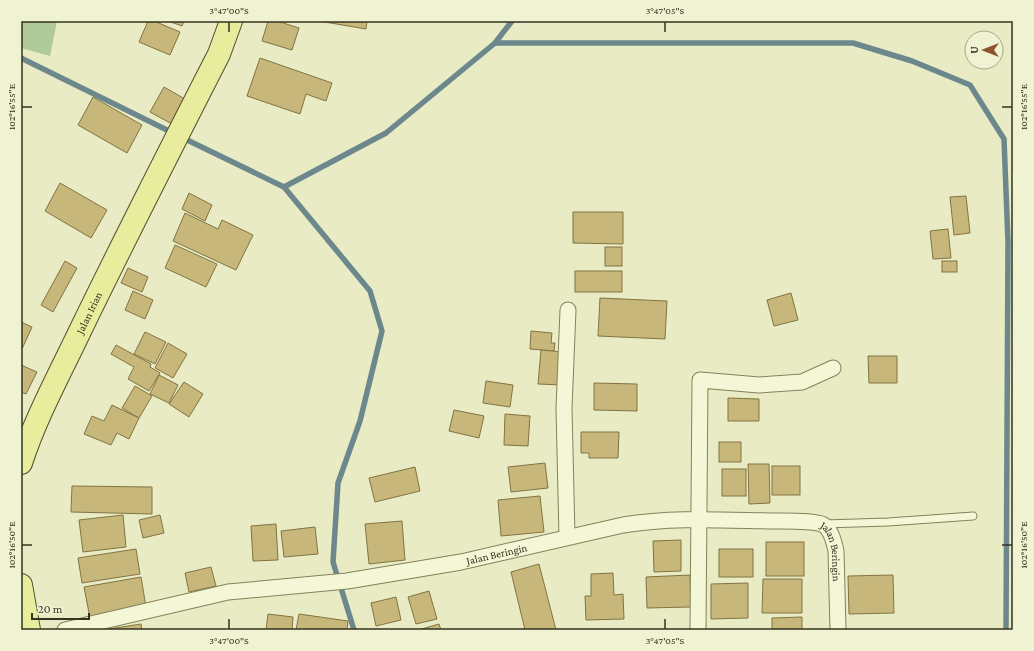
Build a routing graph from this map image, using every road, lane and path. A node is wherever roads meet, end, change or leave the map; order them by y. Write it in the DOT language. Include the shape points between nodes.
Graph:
graph roads {
  1 [pos="231,21"];
  2 [pos="568,310"];
  3 [pos="833,368"];
  4 [pos="21,463"];
  5 [pos="973,516"];
  6 [pos="699,519"];
  7 [pos="822,524"];
  8 [pos="567,537"];
  9 [pos="21,585"];
  10 [pos="29,630"];
  11 [pos="64,630"];
  12 [pos="698,630"];
  13 [pos="838,630"];
  1 -- 4 [label="main road, Jalan Irian" via="219,54 66,360 27,443"];
  2 -- 8 [label="street" via="564,408"];
  3 -- 6 [label="street" via="802,382 759,385 700,380"];
  5 -- 7 [label="lane"];
  6 -- 7 [label="street, Jalan Beringin"];
  6 -- 8 [label="street, Jalan Beringin" via="643,522"];
  6 -- 12 [label="street"];
  7 -- 13 [label="street, Jalan Beringin" via="830,532 836,551"];
  8 -- 11 [label="street, Jalan Beringin" via="461,562 347,581 228,592"];
  9 -- 10 [label="main road"];
}
